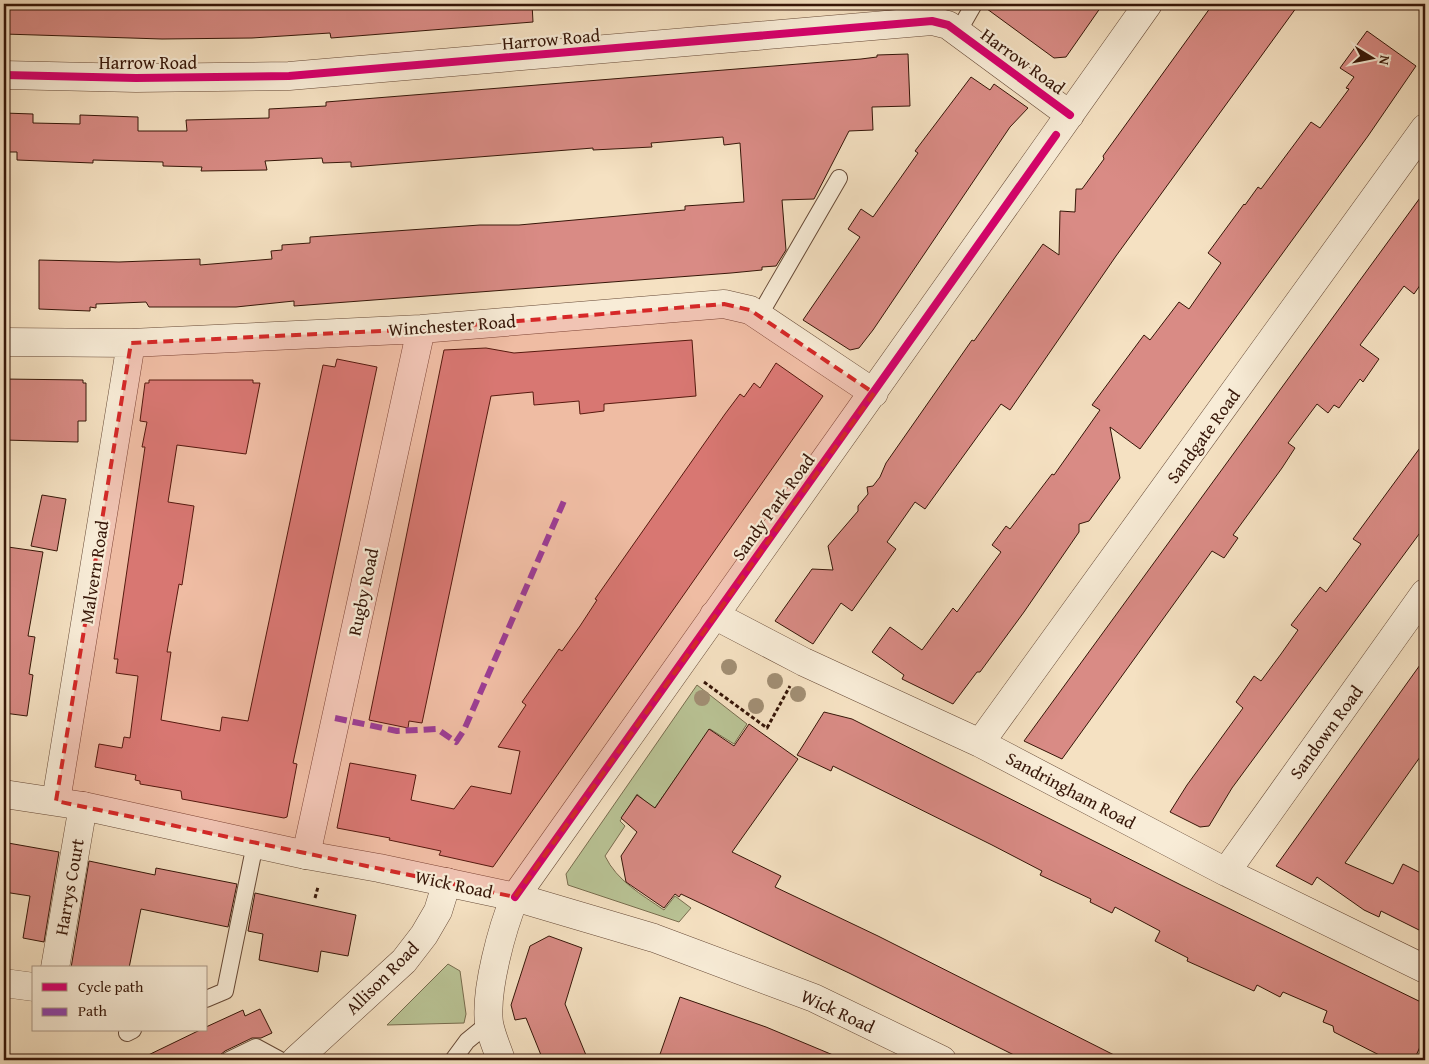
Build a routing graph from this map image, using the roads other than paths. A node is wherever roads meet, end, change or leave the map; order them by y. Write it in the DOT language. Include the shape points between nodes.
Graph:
graph roads {
  1 [pos="974,4"];
  2 [pos="1148,4"];
  3 [pos="958,32"];
  4 [pos="4,75"];
  5 [pos="1070,115"];
  6 [pos="1425,128"];
  7 [pos="839,178"];
  8 [pos="759,316"];
  9 [pos="421,329"];
  10 [pos="4,342"];
  11 [pos="131,343"];
  12 [pos="874,393"];
  13 [pos="1425,593"];
  14 [pos="714,615"];
  15 [pos="980,743"];
  16 [pos="4,794"];
  17 [pos="56,801"];
  18 [pos="83,806"];
  19 [pos="255,844"];
  20 [pos="306,855"];
  21 [pos="1226,872"];
  22 [pos="447,882"];
  23 [pos="515,897"];
  24 [pos="55,966"];
  25 [pos="1425,969"];
  26 [pos="4,983"];
  27 [pos="32,987"];
  28 [pos="208,998"];
  29 [pos="489,1023"];
  30 [pos="229,1060"];
  31 [pos="280,1060"];
  32 [pos="296,1060"];
  33 [pos="453,1060"];
  34 [pos="501,1060"];
  35 [pos="942,1060"];
  1 -- 3 [label="lane"];
  2 -- 5 [label="street, Sandy Park Road"];
  3 -- 4 [label="street, Harrow Road" via="948,25 932,21 289,76 136,78"];
  3 -- 5 [label="street, Harrow Road"];
  5 -- 12 [label="street, Sandy Park Road"];
  6 -- 15 [label="street, Sandgate Road"];
  7 -- 8 [label="lane"];
  8 -- 9 [label="street, Winchester Road" via="750,310 724,304"];
  8 -- 12 [label="street, Winchester Road"];
  9 -- 11 [label="street, Winchester Road"];
  9 -- 20 [label="street, Rugby Road"];
  10 -- 11 [label="street, Winchester Road"];
  11 -- 17 [label="street, Malvern Road"];
  12 -- 14 [label="street, Sandy Park Road"];
  13 -- 21 [label="street, Sandown Road"];
  14 -- 15 [label="street, Sandringham Road" via="804,662"];
  14 -- 23 [label="street, Sandy Park Road"];
  15 -- 21 [label="street, Sandringham Road"];
  16 -- 17 [label="street, Wick Road"];
  17 -- 18 [label="street, Wick Road"];
  18 -- 19 [label="street, Wick Road"];
  18 -- 24 [label="street, Harrys Court"];
  19 -- 20 [label="street, Wick Road"];
  19 -- 28 [label="lane" via="225,991"];
  20 -- 22 [label="street, Wick Road"];
  21 -- 25 [label="street, Sandringham Road"];
  22 -- 23 [label="street, Wick Road"];
  22 -- 32 [label="street, Allison Road" via="438,911 404,961"];
  23 -- 29 [label="street, Sandy Park Road" via="507,916 490,992"];
  23 -- 35 [label="street, Wick Road" via="654,938 814,998"];
  26 -- 27 [label="street"];
  29 -- 33 [label="lane" via="467,1041"];
  29 -- 34 [label="street, Sandy Park Road"];
  30 -- 31 [label="lane" via="256,1047"];
}
